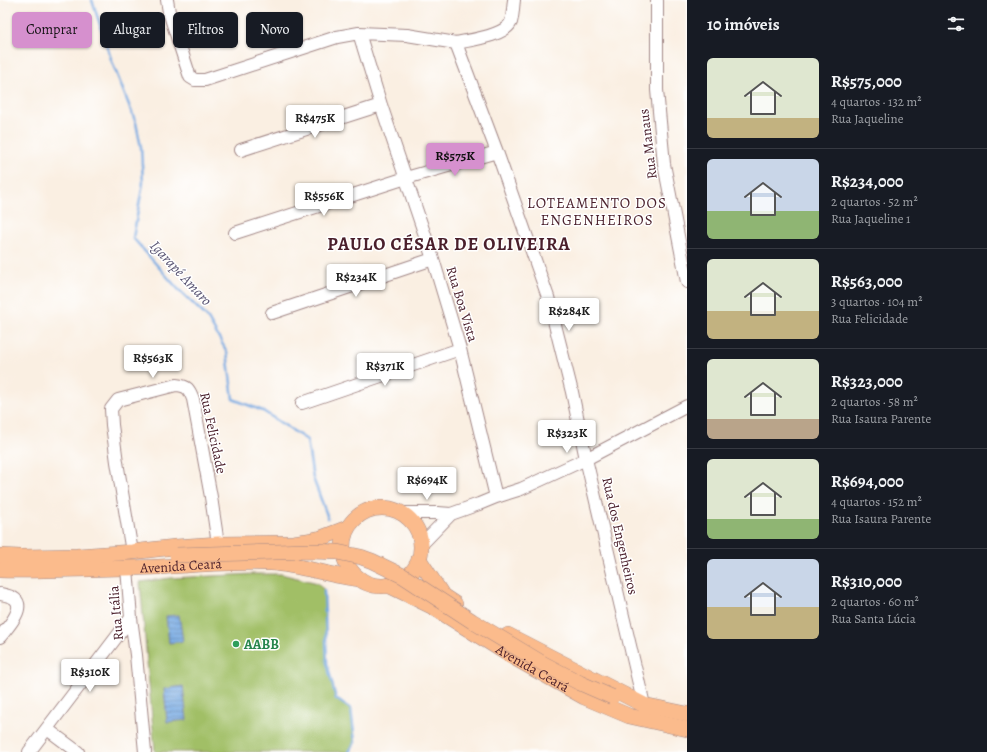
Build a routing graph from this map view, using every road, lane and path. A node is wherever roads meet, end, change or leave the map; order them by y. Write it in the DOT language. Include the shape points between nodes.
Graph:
graph roads {
  1 [pos="167,0"];
  2 [pos="514,0"];
  3 [pos="657,0"];
  4 [pos="359,33"];
  5 [pos="456,43"];
  6 [pos="381,105"];
  7 [pos="241,150"];
  8 [pos="498,152"];
  9 [pos="406,178"];
  10 [pos="235,233"];
  11 [pos="433,259"];
  12 [pos="687,282"];
  13 [pos="272,313"];
  14 [pos="460,349"];
  15 [pos="302,403"];
  16 [pos="687,406"];
  17 [pos="586,459"];
  18 [pos="496,497"];
  19 [pos="401,513"];
  20 [pos="451,514"];
  21 [pos="348,528"];
  22 [pos="218,544"];
  23 [pos="136,551"];
  24 [pos="420,552"];
  25 [pos="0,556"];
  26 [pos="127,568"];
  27 [pos="0,570"];
  28 [pos="360,579"];
  29 [pos="388,585"];
  30 [pos="0,594"];
  31 [pos="131,618"];
  32 [pos="0,637"];
  33 [pos="642,704"];
  34 [pos="687,714"];
  35 [pos="47,729"];
  36 [pos="687,729"];
  37 [pos="29,752"];
  38 [pos="78,752"];
  39 [pos="145,752"];
  1 -- 4 [label="street" via="190,77 195,80 205,80 337,37"];
  2 -- 5 [label="street" via="510,23 503,31"];
  3 -- 12 [label="street, Rua Manaus" via="657,90 664,164"];
  4 -- 5 [label="street" via="407,35"];
  4 -- 6 [label="street, Rua Boa Vista"];
  5 -- 8 [label="street, Rua dos Engenheiros"];
  6 -- 7 [label="street"];
  6 -- 9 [label="street, Rua Boa Vista"];
  8 -- 9 [label="street"];
  8 -- 17 [label="street, Rua dos Engenheiros" via="548,297"];
  9 -- 10 [label="street"];
  9 -- 11 [label="street, Rua Boa Vista"];
  11 -- 13 [label="street"];
  11 -- 14 [label="street, Rua Boa Vista"];
  14 -- 15 [label="street"];
  14 -- 18 [label="street, Rua Boa Vista"];
  16 -- 17 [label="street"];
  17 -- 18 [label="street" via="521,489"];
  17 -- 33 [label="street, Rua dos Engenheiros"];
  18 -- 20 [label="street"];
  19 -- 20 [label="street"];
  19 -- 21 [label="main road" via="383,508 369,510 356,517"];
  19 -- 24 [label="main road" via="414,524"];
  20 -- 24 [label="street"];
  21 -- 22 [label="main road" via="320,538 293,543"];
  21 -- 28 [label="main road" via="343,542 344,556 350,569"];
  22 -- 23 [label="main road"];
  22 -- 23 [label="street, Rua Felicidade" via="193,399 189,390 176,385 118,400 111,409 117,462"];
  23 -- 25 [label="main road, Avenida Ceará" via="77,556"];
  23 -- 33 [label="main road, bridge" via="177,555 336,552 372,561 403,576 542,663 612,697"];
  24 -- 29 [label="main road" via="412,571 395,584"];
  24 -- 33 [label="main road, Avenida Ceará" via="443,596 508,636"];
  26 -- 27 [label="main road, Avenida Ceará"];
  26 -- 28 [label="main road, Avenida Ceará" via="269,563 288,564 344,578"];
  26 -- 31 [label="street, Rua Itália"];
  28 -- 29 [label="main road" via="373,585"];
  29 -- 36 [label="main road, Avenida Ceará" via="431,606 511,656 584,697 629,716"];
  30 -- 32 [label="street" via="16,599 18,609 13,622"];
  31 -- 35 [label="street"];
  31 -- 39 [label="street, Rua Itália"];
  33 -- 34 [label="main road, Avenida Ceará"];
  35 -- 37 [label="street"];
  35 -- 38 [label="street"];
}
